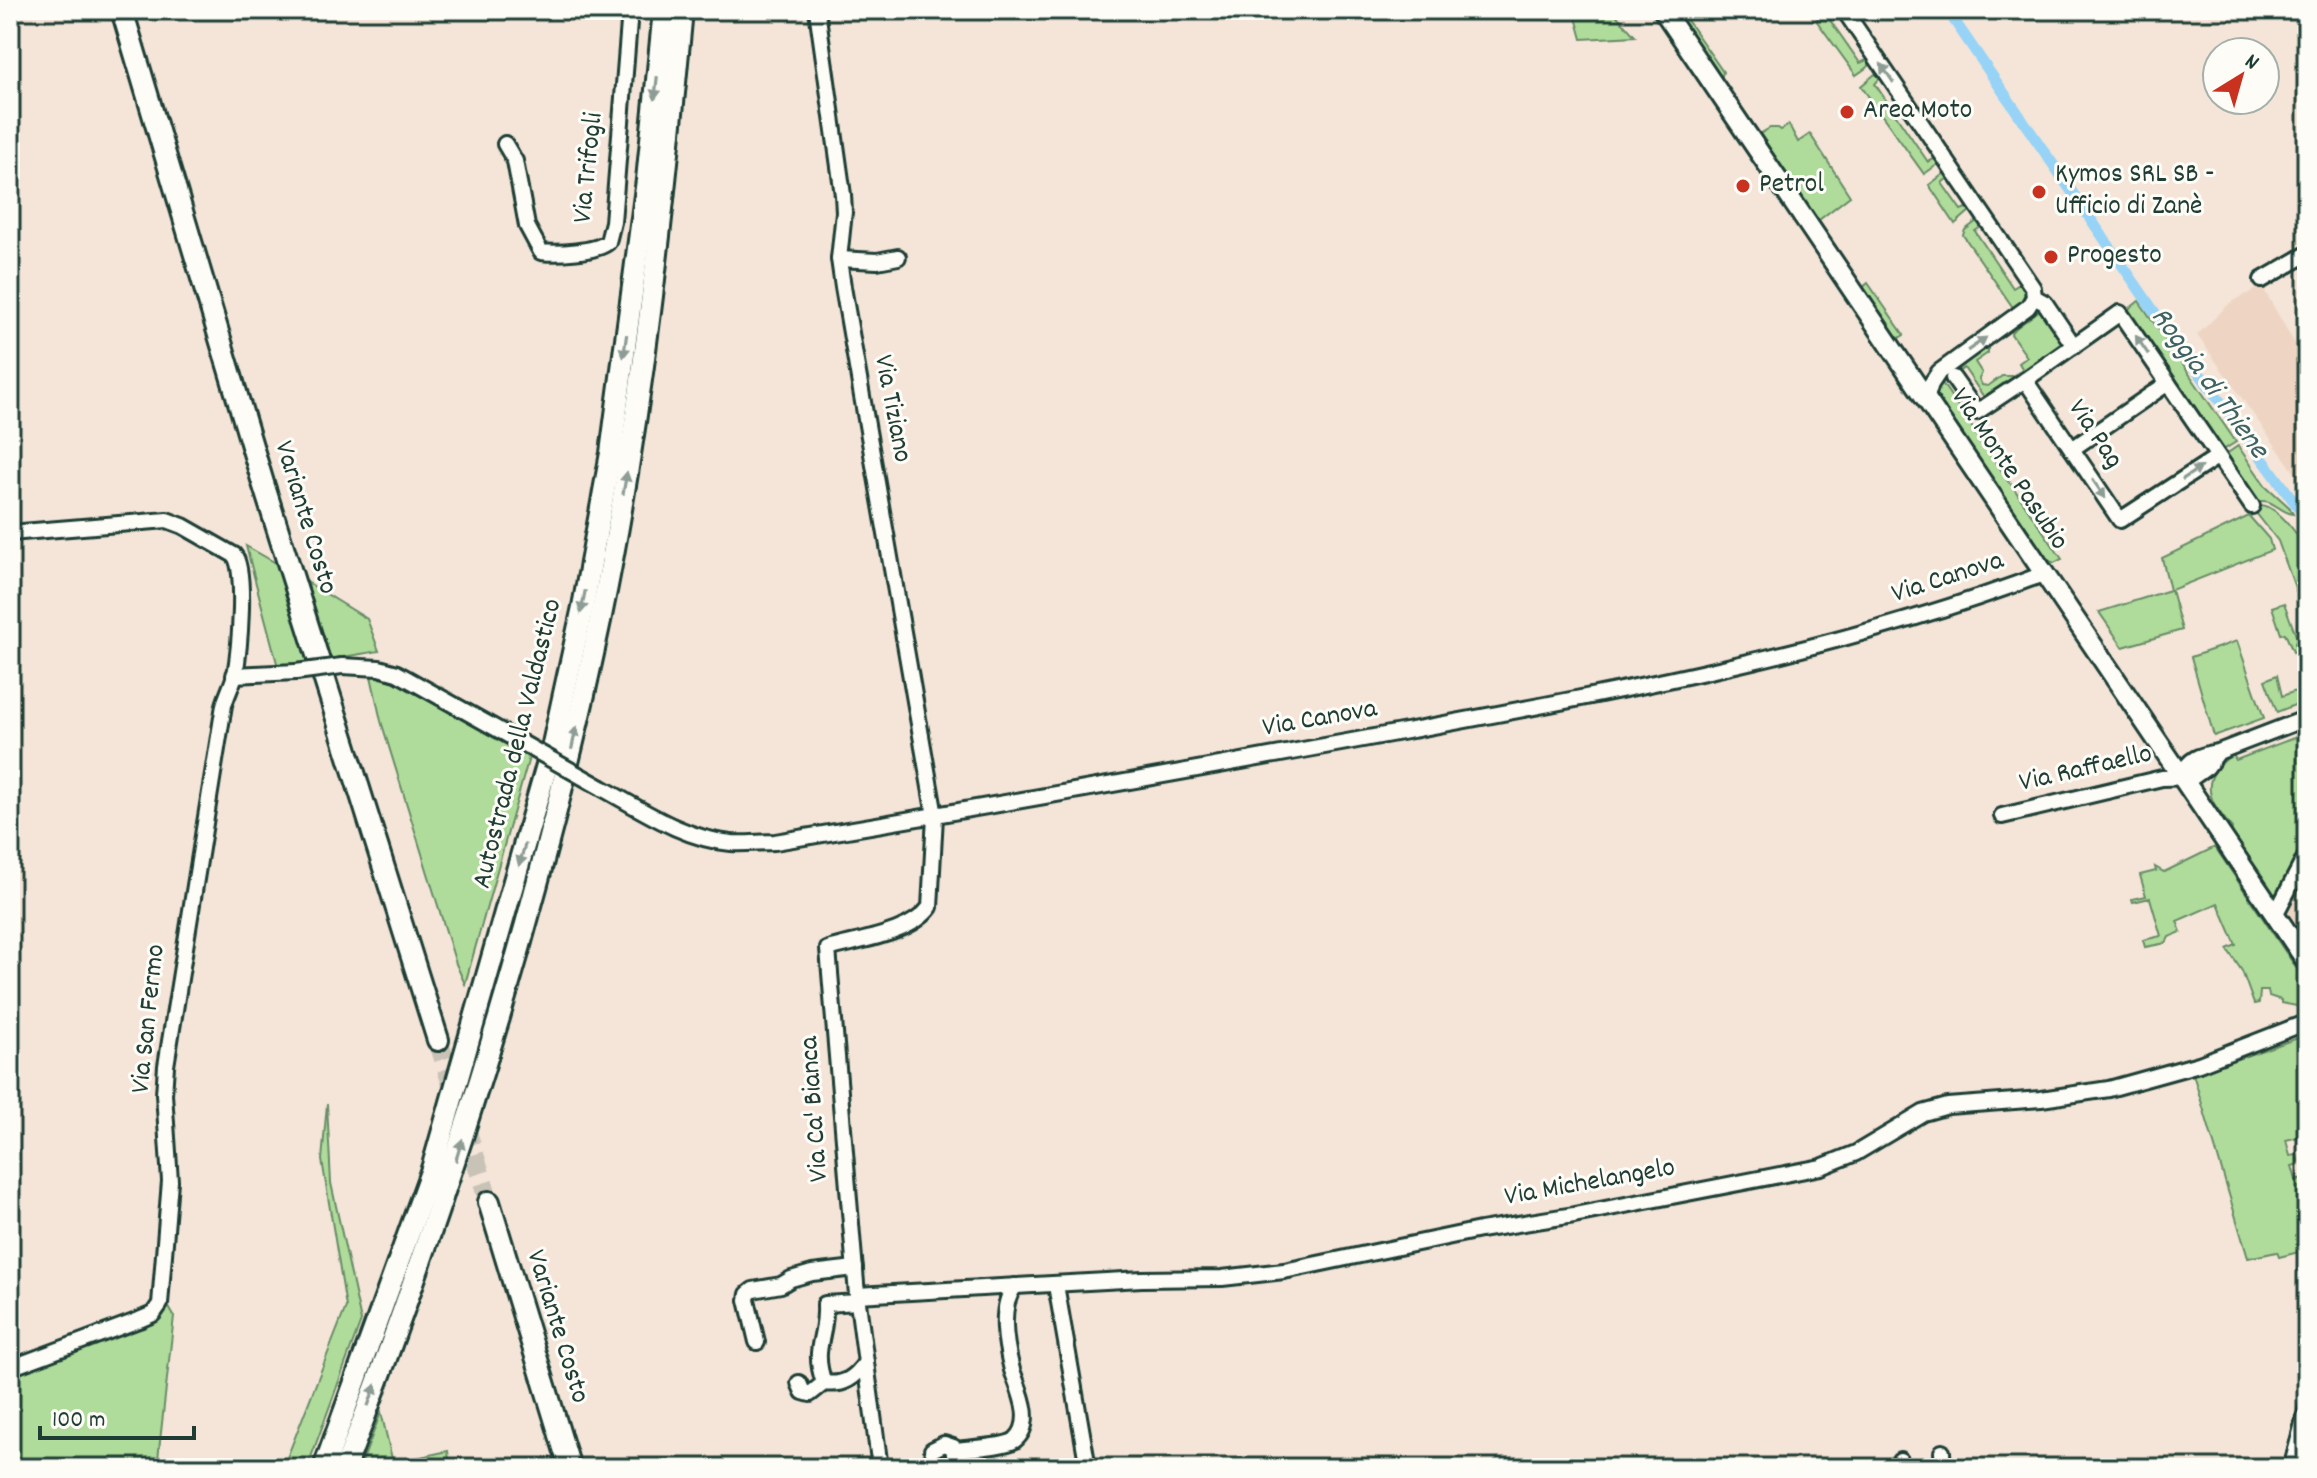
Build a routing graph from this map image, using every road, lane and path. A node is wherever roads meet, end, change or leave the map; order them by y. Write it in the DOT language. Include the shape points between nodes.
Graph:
graph roads {
  1 [pos="122,10"];
  2 [pos="630,10"];
  3 [pos="664,10"];
  4 [pos="682,10"];
  5 [pos="817,10"];
  6 [pos="1663,10"];
  7 [pos="1844,10"];
  8 [pos="505,144"];
  9 [pos="2304,256"];
  10 [pos="898,257"];
  11 [pos="839,259"];
  12 [pos="2262,280"];
  13 [pos="2034,297"];
  14 [pos="2074,346"];
  15 [pos="1908,372"];
  16 [pos="1949,372"];
  17 [pos="2025,380"];
  18 [pos="2168,383"];
  19 [pos="1926,400"];
  20 [pos="2072,449"];
  21 [pos="2217,457"];
  22 [pos="2252,506"];
  23 [pos="10,533"];
  24 [pos="2046,573"];
  25 [pos="234,675"];
  26 [pos="2307,718"];
  27 [pos="2162,748"];
  28 [pos="2200,762"];
  29 [pos="2181,777"];
  30 [pos="2199,803"];
  31 [pos="935,816"];
  32 [pos="2002,816"];
  33 [pos="2307,854"];
  34 [pos="2301,879"];
  35 [pos="2275,915"];
  36 [pos="2307,962"];
  37 [pos="2307,1022"];
  38 [pos="438,1040"];
  39 [pos="489,1202"];
  40 [pos="855,1268"];
  41 [pos="1056,1285"];
  42 [pos="1015,1286"];
  43 [pos="858,1298"];
  44 [pos="757,1342"];
  45 [pos="866,1362"];
  46 [pos="10,1368"];
  47 [pos="799,1383"];
  48 [pos="824,1383"];
  49 [pos="2307,1408"];
  50 [pos="932,1450"];
  51 [pos="955,1450"];
  52 [pos="1942,1452"];
  53 [pos="324,1468"];
  54 [pos="345,1468"];
  55 [pos="570,1468"];
  56 [pos="880,1468"];
  57 [pos="956,1468"];
  58 [pos="1088,1468"];
  59 [pos="1943,1468"];
  60 [pos="2294,1468"];
  1 -- 38 [label="highway, Variante Costo"];
  2 -- 8 [label="street, Via Trifogli" via="613,222 605,246 541,252 527,226 515,161"];
  3 -- 53 [label="highway, Autostrada della Valdastico, one-way" via="611,453 553,744 432,1169"];
  54 -- 4 [label="highway, Autostrada della Valdastico, one-way" via="450,1178 571,754 627,469 666,178"];
  5 -- 11 [label="street, Via Tiziano" via="843,195"];
  6 -- 15 [label="main road, Via Monte Pasubio"];
  13 -- 7 [label="street, one-way" via="2027,278"];
  9 -- 12 [label="street"];
  10 -- 11 [label="street"];
  11 -- 31 [label="street, Via Tiziano"];
  13 -- 14 [label="street" via="2045,303"];
  16 -- 13 [label="street, one-way"];
  14 -- 17 [label="street"];
  18 -- 14 [label="street, one-way" via="2120,313"];
  15 -- 16 [label="street"];
  15 -- 19 [label="main road, Via Monte Pasubio"];
  16 -- 17 [label="street" via="1977,412"];
  16 -- 19 [label="street" via="1931,384"];
  17 -- 20 [label="street, Via Pag"];
  18 -- 20 [label="street"];
  18 -- 21 [label="street"];
  19 -- 24 [label="main road, Via Monte Pasubio"];
  20 -- 21 [label="street, Via Pag, one-way" via="2120,520"];
  21 -- 22 [label="street"];
  23 -- 25 [label="street, Via San Fermo" via="167,520 234,555 240,561 242,583"];
  24 -- 27 [label="main road, Via Monte Pasubio"];
  24 -- 31 [label="street, Via Canova" via="1967,602 1695,677"];
  25 -- 31 [label="street, Via Canova, bridge" via="342,666 397,673 671,825 730,843 775,842"];
  25 -- 46 [label="street, Via San Fermo" via="224,705 166,1066 170,1181 160,1304 139,1320"];
  26 -- 28 [label="street"];
  27 -- 28 [label="street"];
  27 -- 29 [label="main road, Via Monte Pasubio"];
  28 -- 29 [label="street, Via Raffaello" via="2193,777"];
  28 -- 30 [label="street"];
  29 -- 30 [label="main road, Via Monte Pasubio"];
  29 -- 32 [label="street, Via Raffaello"];
  30 -- 35 [label="main road, Via Monte Pasubio"];
  31 -- 40 [label="street, Via Ca' Bianca" via="927,911 898,929 828,949"];
  33 -- 34 [label="street"];
  34 -- 35 [label="street"];
  35 -- 36 [label="main road, Via Monte Pasubio"];
  37 -- 41 [label="street, Via Michelangelo" via="2199,1064 2109,1089 1923,1113 1856,1153 1821,1167 1284,1271"];
  39 -- 55 [label="highway, Variante Costo"];
  40 -- 43 [label="street, Via Ca' Bianca"];
  40 -- 44 [label="street" via="812,1273 753,1290 747,1300"];
  41 -- 42 [label="street, Via Michelangelo"];
  41 -- 58 [label="street"];
  42 -- 43 [label="street, Via Michelangelo"];
  42 -- 51 [label="street" via="1008,1295 1006,1318 1013,1371 1024,1401 1019,1435 1009,1443"];
  43 -- 45 [label="street, Via Ca' Bianca"];
  43 -- 48 [label="street, Via Michelangelo" via="825,1304 826,1330 817,1351"];
  45 -- 48 [label="street" via="844,1383"];
  45 -- 56 [label="street, Via Ca' Bianca"];
  47 -- 48 [label="street" via="810,1394"];
  49 -- 60 [label="street"];
  50 -- 51 [label="street" via="949,1444"];
  51 -- 57 [label="street"];
  52 -- 59 [label="street"];
}
